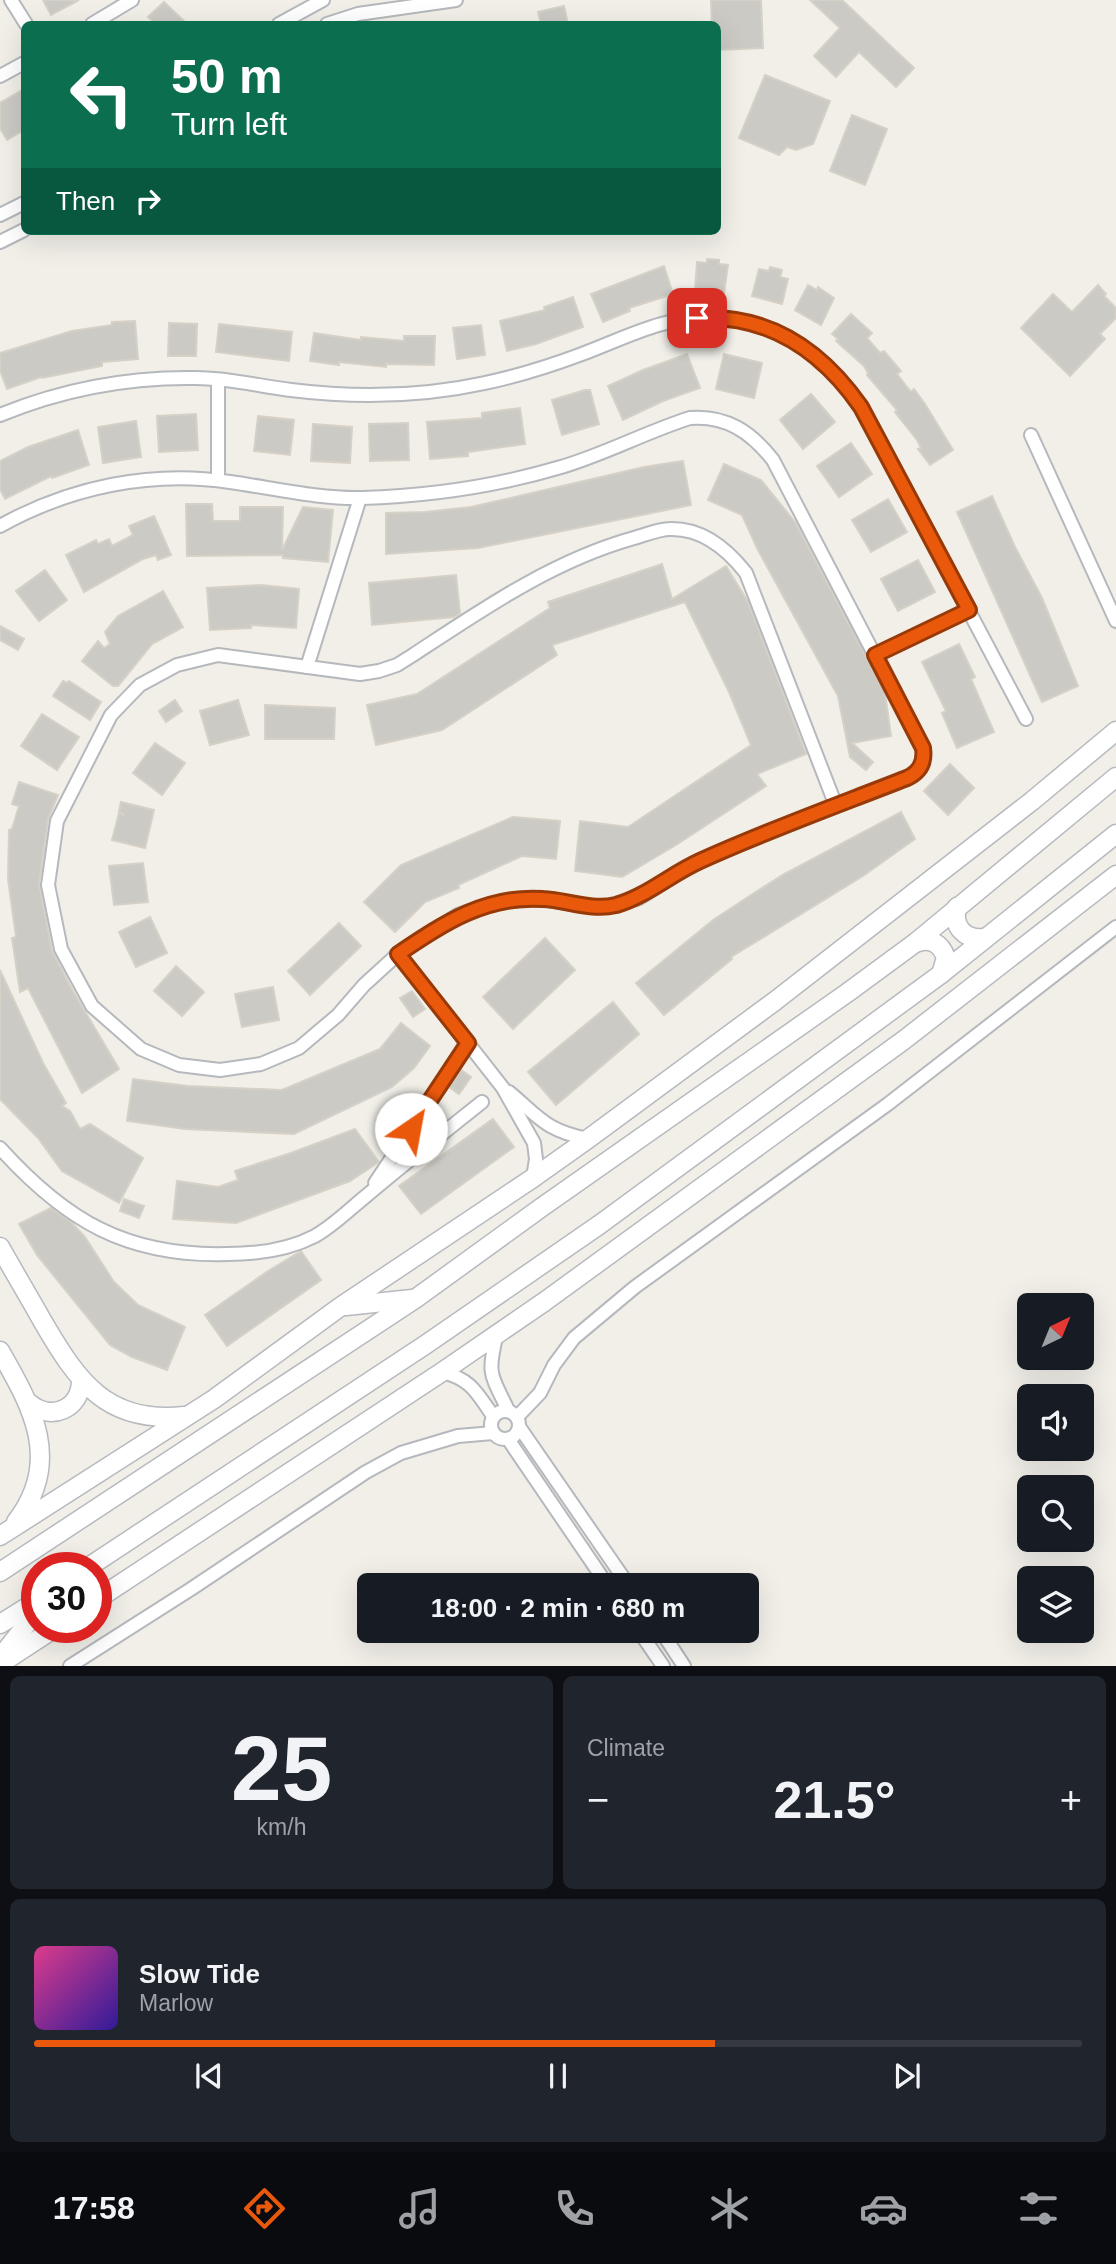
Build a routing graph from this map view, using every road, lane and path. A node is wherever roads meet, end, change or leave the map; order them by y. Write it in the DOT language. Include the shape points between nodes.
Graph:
graph roads {
  1 [pos="11,0"];
  2 [pos="132,0"];
  3 [pos="323,0"];
  4 [pos="456,0"];
  5 [pos="24,21"];
  6 [pos="97,21"];
  7 [pos="284,21"];
  8 [pos="336,21"];
  9 [pos="21,65"];
  10 [pos="0,76"];
  11 [pos="21,204"];
  12 [pos="0,215"];
  13 [pos="21,232"];
  14 [pos="0,242"];
  15 [pos="218,380"];
  16 [pos="0,415"];
  17 [pos="1031,435"];
  18 [pos="218,480"];
  19 [pos="360,498"];
  20 [pos="0,526"];
  21 [pos="969,610"];
  22 [pos="1116,621"];
  23 [pos="875,655"];
  24 [pos="307,667"];
  25 [pos="1027,719"];
  26 [pos="1116,731"];
  27 [pos="1116,777"];
  28 [pos="836,806"];
  29 [pos="1116,834"];
  30 [pos="1116,875"];
  31 [pos="957,907"];
  32 [pos="1116,927"];
  33 [pos="984,938"];
  34 [pos="915,943"];
  35 [pos="398,954"];
  36 [pos="941,974"];
  37 [pos="468,1043"];
  38 [pos="503,1088"];
  39 [pos="482,1102"];
  40 [pos="588,1139"];
  41 [pos="0,1148"];
  42 [pos="533,1178"];
  43 [pos="369,1193"];
  44 [pos="0,1247"];
  45 [pos="415,1299"];
  46 [pos="340,1307"];
  47 [pos="497,1333"];
  48 [pos="0,1351"];
  49 [pos="442,1372"];
  50 [pos="81,1380"];
  51 [pos="29,1403"];
  52 [pos="188,1416"];
  53 [pos="493,1416"];
  54 [pos="515,1418"];
  55 [pos="493,1433"];
  56 [pos="508,1439"];
  57 [pos="6,1532"];
  58 [pos="111,1552"];
  59 [pos="0,1572"];
  60 [pos="599,1573"];
  61 [pos="620,1573"];
  62 [pos="112,1589"];
  63 [pos="21,1611"];
  64 [pos="0,1624"];
  65 [pos="21,1631"];
  66 [pos="32,1643"];
  67 [pos="647,1643"];
  68 [pos="669,1643"];
  69 [pos="0,1658"];
  70 [pos="0,1664"];
  71 [pos="70,1665"];
  72 [pos="663,1665"];
  73 [pos="684,1665"];
  1 -- 5 [label="street"];
  2 -- 6 [label="street"];
  3 -- 7 [label="street"];
  4 -- 8 [label="street"];
  9 -- 10 [label="street"];
  11 -- 12 [label="street"];
  13 -- 14 [label="street"];
  15 -- 16 [label="street" via="106,384 61,393"];
  15 -- 18 [label="street"];
  15 -- 21 [label="street" via="381,396 433,392 535,370 642,329 683,319 712,317 769,329 821,360 861,407"];
  17 -- 22 [label="street"];
  18 -- 19 [label="street"];
  18 -- 20 [label="street" via="156,479 97,488 50,502"];
  19 -- 23 [label="street" via="503,482 562,467 690,418 721,419 750,435 772,460"];
  19 -- 24 [label="street"];
  21 -- 23 [label="street"];
  21 -- 25 [label="street"];
  23 -- 28 [label="street" via="923,748 923,763 914,774"];
  24 -- 28 [label="street" via="340,673 397,665 515,588 603,547 670,529 692,533 722,548 747,573"];
  24 -- 35 [label="street" via="218,656 177,665 140,685 111,715 57,821 48,885 61,949 92,1006 141,1049 179,1065 220,1070 261,1064 299,1048"];
  26 -- 40 [label="street" via="775,1001"];
  27 -- 31 [label="street"];
  28 -- 35 [label="street" via="698,861 639,898 612,906 542,899 499,901 458,915"];
  29 -- 33 [label="street"];
  30 -- 47 [label="street" via="904,1040"];
  31 -- 33 [label="street" via="955,919 960,930 970,938"];
  31 -- 34 [label="street"];
  32 -- 54 [label="street" via="888,1104 635,1287 574,1338 540,1393"];
  33 -- 36 [label="street"];
  34 -- 36 [label="street" via="932,941 941,947 946,963"];
  34 -- 45 [label="street"];
  35 -- 37 [label="street"];
  36 -- 58 [label="street" via="532,1272"];
  37 -- 38 [label="street"];
  37 -- 43 [label="street"];
  38 -- 40 [label="street" via="547,1126"];
  38 -- 42 [label="street" via="534,1143"];
  39 -- 43 [label="street"];
  40 -- 42 [label="street"];
  41 -- 43 [label="street" via="49,1198 93,1227 141,1246 192,1255 282,1249 317,1235"];
  42 -- 46 [label="street"];
  44 -- 50 [label="street"];
  45 -- 46 [label="street"];
  45 -- 59 [label="street"];
  46 -- 52 [label="street"];
  47 -- 49 [label="street"];
  47 -- 54 [label="street" via="491,1374"];
  48 -- 51 [label="street"];
  49 -- 53 [label="street" via="473,1387"];
  49 -- 62 [label="street"];
  50 -- 51 [label="street" via="76,1399 61,1412 47,1413"];
  50 -- 52 [label="street" via="130,1411"];
  51 -- 57 [label="street" via="39,1439 37,1476 28,1504"];
  52 -- 57 [label="street"];
  53 -- 54 [label="street" via="497,1412"];
  53 -- 55 [label="street"];
  54 -- 56 [label="street" via="513,1437"];
  54 -- 61 [label="street"];
  55 -- 56 [label="street"];
  55 -- 71 [label="street" via="458,1436 401,1453 366,1472"];
  56 -- 60 [label="street"];
  63 -- 64 [label="street"];
  65 -- 69 [label="street"];
  66 -- 70 [label="street"];
  67 -- 72 [label="street"];
  68 -- 73 [label="street"];
}
